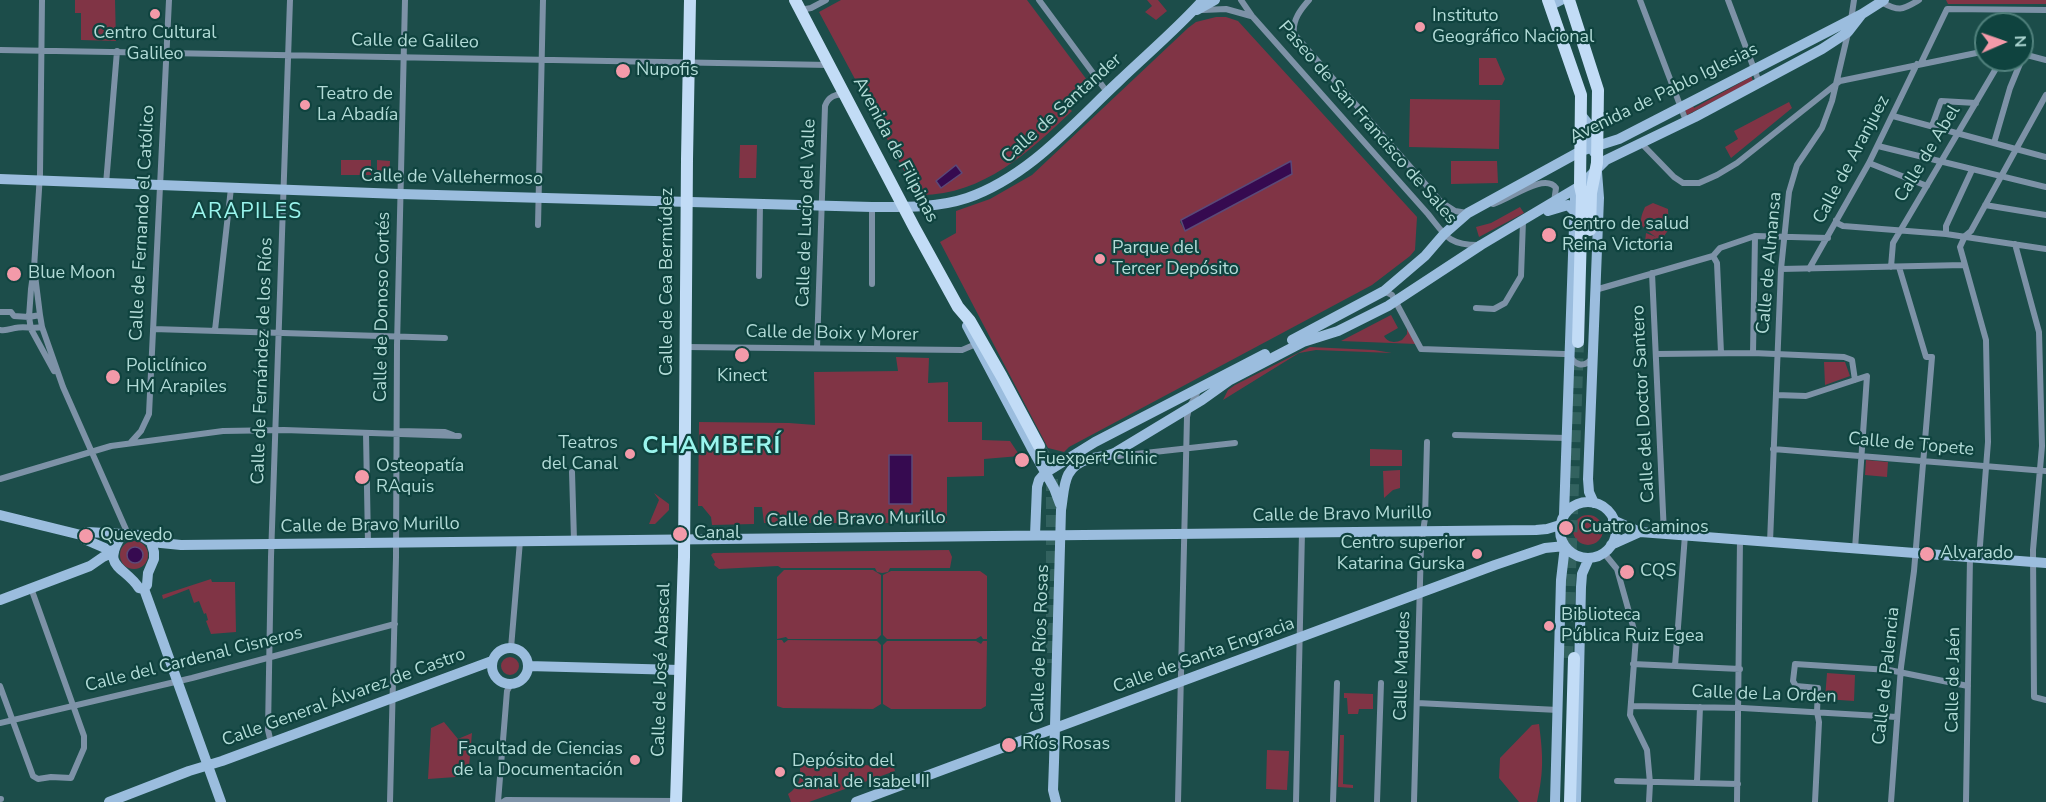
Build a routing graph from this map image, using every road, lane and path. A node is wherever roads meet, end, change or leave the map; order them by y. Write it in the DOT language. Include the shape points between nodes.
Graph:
graph roads {
  1 [pos="42,0"];
  2 [pos="169,0"];
  3 [pos="290,0"];
  4 [pos="405,0"];
  5 [pos="543,0"];
  6 [pos="689,0"];
  7 [pos="696,0"];
  8 [pos="789,0"];
  9 [pos="826,0"];
  10 [pos="1039,0"];
  11 [pos="1203,0"];
  12 [pos="1215,0"];
  13 [pos="1241,0"];
  14 [pos="1309,0"];
  15 [pos="1549,0"];
  16 [pos="1561,0"];
  17 [pos="1569,0"];
  18 [pos="1640,0"];
  19 [pos="1728,0"];
  20 [pos="1854,0"];
  21 [pos="1919,0"];
  22 [pos="1883,1"];
  23 [pos="798,3"];
  24 [pos="2046,10"];
  25 [pos="1192,13"];
  26 [pos="1862,14"];
  27 [pos="1252,16"];
  28 [pos="1851,18"];
  29 [pos="689,22"];
  30 [pos="1848,32"];
  31 [pos="0,50"];
  32 [pos="41,51"];
  33 [pos="117,51"];
  34 [pos="166,52"];
  35 [pos="1974,53"];
  36 [pos="289,54"];
  37 [pos="403,57"];
  38 [pos="542,59"];
  39 [pos="689,63"];
  40 [pos="829,64"];
  41 [pos="1919,64"];
  42 [pos="1753,70"];
  43 [pos="1994,72"];
  44 [pos="2016,72"];
  45 [pos="1759,82"];
  46 [pos="1834,85"];
  47 [pos="1107,92"];
  48 [pos="845,95"];
  49 [pos="2046,95"];
  50 [pos="1976,104"];
  51 [pos="1680,108"];
  52 [pos="1893,116"];
  53 [pos="1686,121"];
  54 [pos="1932,126"];
  55 [pos="1958,133"];
  56 [pos="1641,143"];
  57 [pos="1994,143"];
  58 [pos="1878,146"];
  59 [pos="2016,149"];
  60 [pos="1595,155"];
  61 [pos="2046,157"];
  62 [pos="1941,162"];
  63 [pos="1869,163"];
  64 [pos="1972,170"];
  65 [pos="2001,177"];
  66 [pos="0,179"];
  67 [pos="39,182"];
  68 [pos="106,184"];
  69 [pos="159,185"];
  70 [pos="1580,186"];
  71 [pos="1927,186"];
  72 [pos="2046,187"];
  73 [pos="231,188"];
  74 [pos="284,189"];
  75 [pos="400,194"];
  76 [pos="538,196"];
  77 [pos="686,201"];
  78 [pos="1553,202"];
  79 [pos="760,203"];
  80 [pos="822,205"];
  81 [pos="1985,205"];
  82 [pos="1482,206"];
  83 [pos="872,207"];
  84 [pos="903,207"];
  85 [pos="1575,212"];
  86 [pos="1468,213"];
  87 [pos="2046,215"];
  88 [pos="1836,220"];
  89 [pos="1522,221"];
  90 [pos="538,225"];
  91 [pos="1900,231"];
  92 [pos="1444,234"];
  93 [pos="1946,234"];
  94 [pos="1755,236"];
  95 [pos="1785,236"];
  96 [pos="1965,236"];
  97 [pos="1828,238"];
  98 [pos="2015,244"];
  99 [pos="1482,246"];
  100 [pos="2046,249"];
  101 [pos="1713,255"];
  102 [pos="1964,265"];
  103 [pos="1892,267"];
  104 [pos="1899,267"];
  105 [pos="34,268"];
  106 [pos="1781,269"];
  107 [pos="1809,269"];
  108 [pos="1652,273"];
  109 [pos="759,276"];
  110 [pos="872,284"];
  111 [pos="1595,290"];
  112 [pos="1384,291"];
  113 [pos="1396,301"];
  114 [pos="958,307"];
  115 [pos="1476,308"];
  116 [pos="0,312"];
  117 [pos="40,315"];
  118 [pos="15,316"];
  119 [pos="29,317"];
  120 [pos="2046,322"];
  121 [pos="2037,324"];
  122 [pos="42,327"];
  123 [pos="14,328"];
  124 [pos="153,328"];
  125 [pos="31,329"];
  126 [pos="0,330"];
  127 [pos="215,330"];
  128 [pos="279,333"];
  129 [pos="398,337"];
  130 [pos="445,338"];
  131 [pos="976,344"];
  132 [pos="685,346"];
  133 [pos="818,348"];
  134 [pos="1721,353"];
  135 [pos="1753,353"];
  136 [pos="1569,354"];
  137 [pos="1656,354"];
  138 [pos="1777,355"];
  139 [pos="1593,358"];
  140 [pos="1856,380"];
  141 [pos="1203,384"];
  142 [pos="63,387"];
  143 [pos="1776,394"];
  144 [pos="1176,398"];
  145 [pos="1185,410"];
  146 [pos="276,430"];
  147 [pos="366,433"];
  148 [pos="396,433"];
  149 [pos="1455,435"];
  150 [pos="458,436"];
  151 [pos="1566,438"];
  152 [pos="130,442"];
  153 [pos="1426,442"];
  154 [pos="1235,443"];
  155 [pos="1090,445"];
  156 [pos="1039,446"];
  157 [pos="1187,449"];
  158 [pos="1773,449"];
  159 [pos="93,452"];
  160 [pos="1862,456"];
  161 [pos="1100,457"];
  162 [pos="1923,461"];
  163 [pos="1986,466"];
  164 [pos="2043,471"];
  165 [pos="572,472"];
  166 [pos="1045,473"];
  167 [pos="0,479"];
  168 [pos="1594,503"];
  169 [pos="1061,510"];
  170 [pos="0,515"];
  171 [pos="1562,520"];
  172 [pos="1613,520"];
  173 [pos="1423,531"];
  174 [pos="1302,532"];
  175 [pos="1640,532"];
  176 [pos="1185,533"];
  177 [pos="1061,534"];
  178 [pos="1664,534"];
  179 [pos="81,535"];
  180 [pos="125,535"];
  181 [pos="1035,535"];
  182 [pos="1685,535"];
  183 [pos="684,538"];
  184 [pos="1740,539"];
  185 [pos="574,540"];
  186 [pos="520,541"];
  187 [pos="151,542"];
  188 [pos="396,542"];
  189 [pos="1770,542"];
  190 [pos="368,543"];
  191 [pos="272,544"];
  192 [pos="1564,546"];
  193 [pos="1608,549"];
  194 [pos="1855,549"];
  195 [pos="114,552"];
  196 [pos="1915,553"];
  197 [pos="1588,558"];
  198 [pos="1975,558"];
  199 [pos="2034,562"];
  200 [pos="2046,563"];
  201 [pos="152,565"];
  202 [pos="90,566"];
  203 [pos="122,571"];
  204 [pos="31,588"];
  205 [pos="144,589"];
  206 [pos="1420,594"];
  207 [pos="0,600"];
  208 [pos="395,624"];
  209 [pos="1300,638"];
  210 [pos="511,648"];
  211 [pos="271,657"];
  212 [pos="492,661"];
  213 [pos="1634,664"];
  214 [pos="528,666"];
  215 [pos="1675,666"];
  216 [pos="1740,669"];
  217 [pos="680,670"];
  218 [pos="1900,673"];
  219 [pos="178,682"];
  220 [pos="1337,682"];
  221 [pos="1180,683"];
  222 [pos="1381,683"];
  223 [pos="511,684"];
  224 [pos="0,686"];
  225 [pos="1968,686"];
  226 [pos="392,697"];
  227 [pos="2046,700"];
  228 [pos="1417,703"];
  229 [pos="74,706"];
  230 [pos="1630,706"];
  231 [pos="1700,707"];
  232 [pos="1740,708"];
  233 [pos="1558,711"];
  234 [pos="1817,712"];
  235 [pos="1897,717"];
  236 [pos="13,721"];
  237 [pos="0,723"];
  238 [pos="1054,729"];
  239 [pos="271,742"];
  240 [pos="207,765"];
  241 [pos="1617,782"];
  242 [pos="1697,782"];
  243 [pos="1650,783"];
  244 [pos="1738,784"];
  245 [pos="1053,790"];
  246 [pos="109,802"];
  247 [pos="221,802"];
  248 [pos="390,802"];
  249 [pos="498,802"];
  250 [pos="503,802"];
  251 [pos="676,802"];
  252 [pos="856,802"];
  253 [pos="1050,802"];
  254 [pos="1056,802"];
  255 [pos="1178,802"];
  256 [pos="1296,802"];
  257 [pos="1333,802"];
  258 [pos="1377,802"];
  259 [pos="1414,802"];
  260 [pos="1556,802"];
  261 [pos="1562,802"];
  262 [pos="1570,802"];
  263 [pos="1576,802"];
  264 [pos="1649,802"];
  265 [pos="1737,802"];
  266 [pos="1815,802"];
  267 [pos="1891,802"];
  268 [pos="1966,802"];
  1 -- 32 [label="street"];
  2 -- 34 [label="street, Calle de Fernando el Católico"];
  3 -- 36 [label="street, Calle de Fernández de los Ríos"];
  4 -- 37 [label="street, Calle de Donoso Cortés"];
  5 -- 38 [label="street"];
  6 -- 29 [label="main road, Calle de Cea Bermúdez"];
  7 -- 29 [label="street, Calle de Cea Bermúdez"];
  8 -- 23 [label="street, Avenida de Filipinas"];
  9 -- 23 [label="street" via="811,8"];
  10 -- 47 [label="street"];
  11 -- 25 [label="street, Calle de Santander"];
  12 -- 25 [label="street, Calle de Santander"];
  13 -- 27 [label="street, Paseo de San Francisco de Sales"];
  14 -- 86 [label="street, Paseo de San Francisco de Sales" via="1294,22 1293,34 1441,202 1455,211"];
  15 -- 16 [label="street"];
  15 -- 60 [label="main road" via="1578,84 1582,116"];
  17 -- 60 [label="main road" via="1598,90"];
  18 -- 51 [label="street"];
  19 -- 42 [label="street"];
  20 -- 28 [label="street, Calle de Almansa"];
  21 -- 22 [label="street" via="1902,10"];
  22 -- 26 [label="street, Avenida de Pablo Iglesias"];
  23 -- 40 [label="main road, Avenida de Filipinas"];
  24 -- 41 [label="street, Calle de Aranjuez" via="1947,9"];
  25 -- 27 [label="street" via="1226,9"];
  25 -- 47 [label="street, Calle de Santander"];
  26 -- 28 [label="street, Avenida de Pablo Iglesias"];
  26 -- 30 [label="street, Avenida de Pablo Iglesias"];
  27 -- 92 [label="street, Paseo de San Francisco de Sales"];
  28 -- 30 [label="street, Calle de Almansa"];
  28 -- 42 [label="street, Avenida de Pablo Iglesias"];
  29 -- 39 [label="main road, Calle de Cea Bermúdez"];
  30 -- 45 [label="street, Avenida de Pablo Iglesias"];
  30 -- 46 [label="street, Calle de Almansa"];
  31 -- 32 [label="street, Calle de Galileo"];
  32 -- 33 [label="street, Calle de Galileo"];
  32 -- 67 [label="street"];
  33 -- 34 [label="street, Calle de Galileo"];
  33 -- 68 [label="street"];
  34 -- 36 [label="street, Calle de Galileo"];
  34 -- 69 [label="street, Calle de Fernando el Católico"];
  35 -- 41 [label="street"];
  36 -- 37 [label="street, Calle de Galileo"];
  36 -- 74 [label="street, Calle de Fernández de los Ríos"];
  37 -- 38 [label="street, Calle de Galileo"];
  37 -- 75 [label="street, Calle de Donoso Cortés"];
  38 -- 39 [label="street, Calle de Galileo"];
  38 -- 76 [label="street"];
  39 -- 40 [label="street, Calle de Galileo"];
  39 -- 77 [label="main road, Calle de Cea Bermúdez"];
  40 -- 48 [label="main road, Avenida de Filipinas"];
  41 -- 46 [label="street" via="1845,79"];
  41 -- 52 [label="street, Calle de Aranjuez"];
  42 -- 45 [label="street"];
  42 -- 51 [label="street, Avenida de Pablo Iglesias"];
  43 -- 50 [label="street, Calle de Abel"];
  44 -- 57 [label="street"];
  45 -- 53 [label="street, Avenida de Pablo Iglesias"];
  46 -- 56 [label="street" via="1737,163 1699,183 1683,183 1674,177"];
  46 -- 95 [label="street, Calle de Almansa" via="1822,128 1797,165 1789,192"];
  47 -- 84 [label="street, Calle de Santander" via="1043,152 1005,181 965,199"];
  48 -- 80 [label="street, Calle de Lucio del Valle" via="839,93 825,105"];
  48 -- 84 [label="main road, Avenida de Filipinas"];
  49 -- 59 [label="street"];
  50 -- 54 [label="street" via="1941,101"];
  50 -- 55 [label="street, Calle de Abel"];
  51 -- 53 [label="street"];
  51 -- 60 [label="street, Avenida de Pablo Iglesias"];
  52 -- 54 [label="street"];
  52 -- 58 [label="street, Calle de Aranjuez"];
  53 -- 56 [label="street, Avenida de Pablo Iglesias"];
  54 -- 55 [label="street"];
  55 -- 57 [label="street"];
  55 -- 62 [label="street, Calle de Abel"];
  56 -- 60 [label="street, Avenida de Pablo Iglesias"];
  57 -- 59 [label="street"];
  58 -- 62 [label="street"];
  58 -- 63 [label="street, Calle de Aranjuez"];
  59 -- 61 [label="street"];
  59 -- 65 [label="street"];
  60 -- 70 [label="main road"];
  60 -- 70 [label="street, Avenida de Pablo Iglesias"];
  60 -- 70 [label="main road" via="1582,342"];
  60 -- 82 [label="street, Avenida de Pablo Iglesias"];
  60 -- 111 [label="street" via="1599,198"];
  62 -- 64 [label="street"];
  62 -- 71 [label="street, Calle de Abel"];
  63 -- 71 [label="street"];
  63 -- 88 [label="street, Calle de Aranjuez"];
  64 -- 65 [label="street"];
  64 -- 93 [label="street" via="1946,226"];
  65 -- 72 [label="street"];
  65 -- 81 [label="street"];
  66 -- 67 [label="street, Calle de Vallehermoso"];
  67 -- 68 [label="street, Calle de Vallehermoso"];
  67 -- 105 [label="street"];
  68 -- 69 [label="street, Calle de Vallehermoso"];
  69 -- 73 [label="street, Calle de Vallehermoso"];
  69 -- 124 [label="street, Calle de Fernando el Católico"];
  70 -- 78 [label="street, Avenida de Pablo Iglesias"];
  70 -- 85 [label="street"];
  71 -- 91 [label="street, Calle de Abel"];
  73 -- 74 [label="street, Calle de Vallehermoso"];
  73 -- 127 [label="street"];
  74 -- 75 [label="street, Calle de Vallehermoso"];
  74 -- 128 [label="street, Calle de Fernández de los Ríos"];
  75 -- 76 [label="street, Calle de Vallehermoso"];
  75 -- 129 [label="street, Calle de Donoso Cortés"];
  76 -- 77 [label="street, Calle de Vallehermoso"];
  76 -- 90 [label="street"];
  77 -- 79 [label="street, Calle de Vallehermoso"];
  77 -- 132 [label="main road, Calle de Cea Bermúdez"];
  78 -- 82 [label="street, Avenida de Pablo Iglesias" via="1556,188 1546,181 1505,201"];
  78 -- 89 [label="street, Avenida de Pablo Iglesias"];
  79 -- 80 [label="street, Calle de Vallehermoso"];
  79 -- 109 [label="street"];
  80 -- 83 [label="street, Calle de Vallehermoso"];
  80 -- 133 [label="street, Calle de Lucio del Valle"];
  81 -- 87 [label="street"];
  81 -- 96 [label="street"];
  82 -- 86 [label="street, Avenida de Pablo Iglesias"];
  83 -- 84 [label="street, Calle de Vallehermoso"];
  83 -- 110 [label="street"];
  84 -- 114 [label="main road, Avenida de Filipinas"];
  85 -- 89 [label="street, Avenida de Pablo Iglesias" via="1565,205"];
  85 -- 136 [label="street"];
  86 -- 92 [label="street, Avenida de Pablo Iglesias"];
  88 -- 91 [label="street" via="1843,226"];
  88 -- 97 [label="street, Calle de Aranjuez"];
  89 -- 99 [label="street, Avenida de Pablo Iglesias"];
  89 -- 115 [label="street" via="1521,276 1505,303 1494,309"];
  91 -- 93 [label="street"];
  91 -- 103 [label="street, Calle de Abel" via="1891,246"];
  92 -- 99 [label="street, Paseo de San Francisco de Sales" via="1462,245"];
  92 -- 112 [label="street, Avenida de Pablo Iglesias"];
  93 -- 96 [label="street"];
  94 -- 95 [label="street"];
  94 -- 101 [label="street" via="1720,248"];
  94 -- 135 [label="street"];
  95 -- 97 [label="street"];
  95 -- 106 [label="street, Calle de Almansa"];
  96 -- 98 [label="street"];
  96 -- 102 [label="street, Calle de Jaén" via="1960,247"];
  97 -- 107 [label="street, Calle de Aranjuez"];
  98 -- 100 [label="street"];
  98 -- 121 [label="street"];
  99 -- 113 [label="street, Avenida de Pablo Iglesias"];
  101 -- 108 [label="street"];
  101 -- 134 [label="street" via="1717,263"];
  102 -- 104 [label="street"];
  102 -- 163 [label="street, Calle de Jaén" via="1986,340"];
  103 -- 104 [label="street"];
  103 -- 107 [label="street"];
  104 -- 162 [label="street, Calle de Palencia" via="1929,357"];
  105 -- 117 [label="street"];
  105 -- 119 [label="street"];
  106 -- 107 [label="street"];
  106 -- 138 [label="street, Calle de Almansa"];
  108 -- 111 [label="street"];
  108 -- 137 [label="street, Calle del Doctor Santero"];
  111 -- 139 [label="street"];
  112 -- 113 [label="street"];
  112 -- 141 [label="street, Avenida de Pablo Iglesias"];
  113 -- 136 [label="street" via="1421,349"];
  113 -- 145 [label="street, Avenida de Pablo Iglesias" via="1338,331 1281,353"];
  114 -- 131 [label="street, Avenida de Filipinas"];
  114 -- 156 [label="main road, Avenida de Filipinas" via="970,321"];
  116 -- 118 [label="street"];
  117 -- 119 [label="street"];
  117 -- 122 [label="street"];
  118 -- 119 [label="street"];
  118 -- 123 [label="street"];
  119 -- 125 [label="street"];
  120 -- 121 [label="street"];
  121 -- 164 [label="street"];
  122 -- 125 [label="street"];
  122 -- 142 [label="street"];
  123 -- 125 [label="street"];
  123 -- 126 [label="street"];
  124 -- 127 [label="street"];
  124 -- 152 [label="street, Calle de Fernando el Católico" via="148,418"];
  125 -- 142 [label="street"];
  127 -- 128 [label="street"];
  128 -- 129 [label="street"];
  128 -- 146 [label="street, Calle de Fernández de los Ríos"];
  129 -- 130 [label="street"];
  129 -- 148 [label="street, Calle de Donoso Cortés"];
  131 -- 133 [label="street, Calle de Boix y Morer" via="962,350"];
  131 -- 166 [label="street, Avenida de Filipinas"];
  132 -- 133 [label="street, Calle de Boix y Morer"];
  132 -- 183 [label="main road, Calle de Cea Bermúdez"];
  134 -- 135 [label="street"];
  134 -- 137 [label="street"];
  135 -- 138 [label="street"];
  136 -- 139 [label="street" via="1581,365"];
  136 -- 151 [label="street"];
  137 -- 178 [label="street, Calle del Doctor Santero"];
  138 -- 140 [label="street" via="1847,357"];
  138 -- 143 [label="street, Calle de Almansa"];
  139 -- 168 [label="street" via="1588,479"];
  140 -- 143 [label="street" via="1806,396"];
  140 -- 160 [label="street" via="1867,376"];
  141 -- 144 [label="street, Avenida de Pablo Iglesias"];
  141 -- 145 [label="street, Avenida de Pablo Iglesias"];
  142 -- 159 [label="street"];
  143 -- 158 [label="street, Calle de Almansa"];
  144 -- 145 [label="street"];
  144 -- 155 [label="street, Avenida de Pablo Iglesias"];
  145 -- 157 [label="street"];
  145 -- 161 [label="street, Avenida de Pablo Iglesias"];
  146 -- 147 [label="street"];
  146 -- 152 [label="street" via="223,431"];
  146 -- 191 [label="street, Calle de Fernández de los Ríos"];
  147 -- 148 [label="street"];
  147 -- 190 [label="street"];
  148 -- 150 [label="street"];
  148 -- 188 [label="street, Calle de Donoso Cortés"];
  149 -- 151 [label="street"];
  151 -- 171 [label="street"];
  152 -- 159 [label="street"];
  153 -- 173 [label="street, Calle Maudes"];
  154 -- 157 [label="street"];
  155 -- 161 [label="street" via="1089,453"];
  155 -- 166 [label="street, Avenida de Pablo Iglesias"];
  157 -- 161 [label="street"];
  157 -- 176 [label="street"];
  158 -- 160 [label="street, Calle de Topete"];
  158 -- 189 [label="street, Calle de Almansa"];
  159 -- 167 [label="street"];
  159 -- 180 [label="street"];
  160 -- 162 [label="street, Calle de Topete"];
  160 -- 194 [label="street"];
  161 -- 169 [label="street, Avenida de Pablo Iglesias" via="1071,469 1066,476"];
  162 -- 163 [label="street, Calle de Topete"];
  162 -- 196 [label="street, Calle de Palencia"];
  163 -- 164 [label="street, Calle de Topete"];
  163 -- 198 [label="street, Calle de Jaén"];
  164 -- 199 [label="street"];
  165 -- 185 [label="street"];
  166 -- 169 [label="street, Avenida de Filipinas"];
  166 -- 181 [label="street" via="1037,488"];
  168 -- 171 [label="street" via="1579,504"];
  168 -- 172 [label="street"];
  169 -- 177 [label="street, Calle de Ríos Rosas"];
  170 -- 179 [label="street"];
  171 -- 173 [label="street, Calle de Bravo Murillo" via="1547,529 1536,530"];
  171 -- 192 [label="street"];
  172 -- 175 [label="street"];
  172 -- 193 [label="street" via="1615,535"];
  173 -- 174 [label="street, Calle de Bravo Murillo"];
  173 -- 206 [label="street, Calle Maudes"];
  174 -- 176 [label="street, Calle de Bravo Murillo"];
  174 -- 209 [label="street"];
  175 -- 178 [label="street"];
  175 -- 193 [label="street"];
  176 -- 177 [label="street, Calle de Bravo Murillo"];
  176 -- 221 [label="street"];
  177 -- 181 [label="street, Calle de Bravo Murillo"];
  177 -- 238 [label="street, Calle de Ríos Rosas"];
  178 -- 182 [label="street"];
  179 -- 180 [label="street"];
  179 -- 195 [label="street"];
  180 -- 187 [label="street" via="140,535"];
  180 -- 195 [label="street"];
  181 -- 183 [label="street, Calle de Bravo Murillo"];
  182 -- 184 [label="street"];
  182 -- 215 [label="street"];
  183 -- 185 [label="street, Calle de Bravo Murillo"];
  183 -- 217 [label="main road, Calle de José Abascal"];
  184 -- 189 [label="street"];
  184 -- 216 [label="street"];
  185 -- 186 [label="street, Calle de Bravo Murillo"];
  186 -- 188 [label="street, Calle de Bravo Murillo"];
  186 -- 210 [label="street"];
  187 -- 191 [label="street, Calle de Bravo Murillo"];
  187 -- 201 [label="street"];
  188 -- 190 [label="street, Calle de Bravo Murillo"];
  188 -- 208 [label="street, Calle de Donoso Cortés"];
  189 -- 194 [label="street"];
  190 -- 191 [label="street, Calle de Bravo Murillo"];
  191 -- 211 [label="street, Calle de Fernández de los Ríos"];
  192 -- 197 [label="street" via="1573,554"];
  192 -- 206 [label="street, Calle de Santa Engracia" via="1545,548"];
  192 -- 233 [label="street"];
  193 -- 197 [label="street"];
  193 -- 213 [label="street" via="1636,637"];
  194 -- 196 [label="street"];
  195 -- 202 [label="street"];
  195 -- 203 [label="street" via="114,561"];
  196 -- 198 [label="street"];
  196 -- 218 [label="street, Calle de Palencia"];
  197 -- 263 [label="street" via="1582,581"];
  198 -- 199 [label="street"];
  198 -- 225 [label="street, Calle de Jaén"];
  199 -- 200 [label="street"];
  199 -- 227 [label="street" via="2034,697"];
  201 -- 203 [label="street"];
  201 -- 205 [label="street"];
  202 -- 203 [label="street"];
  202 -- 204 [label="street"];
  203 -- 205 [label="street"];
  204 -- 207 [label="street"];
  204 -- 229 [label="street"];
  205 -- 219 [label="street"];
  206 -- 209 [label="street, Calle de Santa Engracia"];
  206 -- 228 [label="street, Calle Maudes"];
  208 -- 211 [label="street, Calle del Cardenal Cisneros"];
  208 -- 226 [label="street, Calle de Donoso Cortés"];
  209 -- 221 [label="street, Calle de Santa Engracia"];
  209 -- 256 [label="street"];
  210 -- 212 [label="street" via="500,651"];
  210 -- 214 [label="street" via="523,654"];
  211 -- 219 [label="street, Calle del Cardenal Cisneros"];
  211 -- 239 [label="street, Calle de Fernández de los Ríos"];
  212 -- 223 [label="street" via="497,679"];
  212 -- 226 [label="street, Calle General Álvarez de Castro"];
  213 -- 215 [label="street"];
  213 -- 230 [label="street"];
  214 -- 217 [label="street"];
  214 -- 223 [label="street" via="524,677"];
  215 -- 216 [label="street"];
  216 -- 232 [label="street"];
  217 -- 251 [label="main road, Calle de José Abascal"];
  218 -- 225 [label="street"];
  218 -- 234 [label="street" via="1794,664 1796,686 1818,688"];
  218 -- 235 [label="street, Calle de Palencia"];
  219 -- 229 [label="street, Calle del Cardenal Cisneros"];
  219 -- 240 [label="street"];
  220 -- 257 [label="street"];
  221 -- 238 [label="street, Calle de Santa Engracia"];
  221 -- 255 [label="street"];
  222 -- 258 [label="street"];
  223 -- 249 [label="street" via="507,692"];
  224 -- 236 [label="street"];
  225 -- 268 [label="street, Calle de Jaén"];
  226 -- 239 [label="street, Calle General Álvarez de Castro"];
  226 -- 248 [label="street, Calle de Donoso Cortés"];
  228 -- 233 [label="street"];
  228 -- 259 [label="street, Calle Maudes"];
  229 -- 236 [label="street, Calle del Cardenal Cisneros"];
  229 -- 236 [label="street" via="85,744 68,779 33,776"];
  230 -- 231 [label="street, Calle de La Orden"];
  230 -- 243 [label="street" via="1630,717 1647,750"];
  231 -- 232 [label="street, Calle de La Orden"];
  231 -- 242 [label="street"];
  232 -- 234 [label="street, Calle de La Orden"];
  232 -- 244 [label="street"];
  233 -- 260 [label="street"];
  234 -- 235 [label="street, Calle de La Orden"];
  234 -- 266 [label="street"];
  235 -- 267 [label="street, Calle de Palencia"];
  236 -- 237 [label="street, Calle del Cardenal Cisneros"];
  238 -- 245 [label="street, Calle de Ríos Rosas"];
  238 -- 252 [label="street, Calle de Santa Engracia"];
  239 -- 240 [label="street, Calle General Álvarez de Castro"];
  240 -- 246 [label="street, Calle General Álvarez de Castro"];
  240 -- 247 [label="street"];
  241 -- 243 [label="street"];
  242 -- 243 [label="street"];
  242 -- 244 [label="street"];
  243 -- 264 [label="street"];
  244 -- 265 [label="street"];
  245 -- 253 [label="street, Calle de Ríos Rosas"];
  245 -- 254 [label="street, Calle de Ríos Rosas"];
  250 -- 251 [label="street"];
  261 -- 262 [label="main road" via="1570,658"];
}
